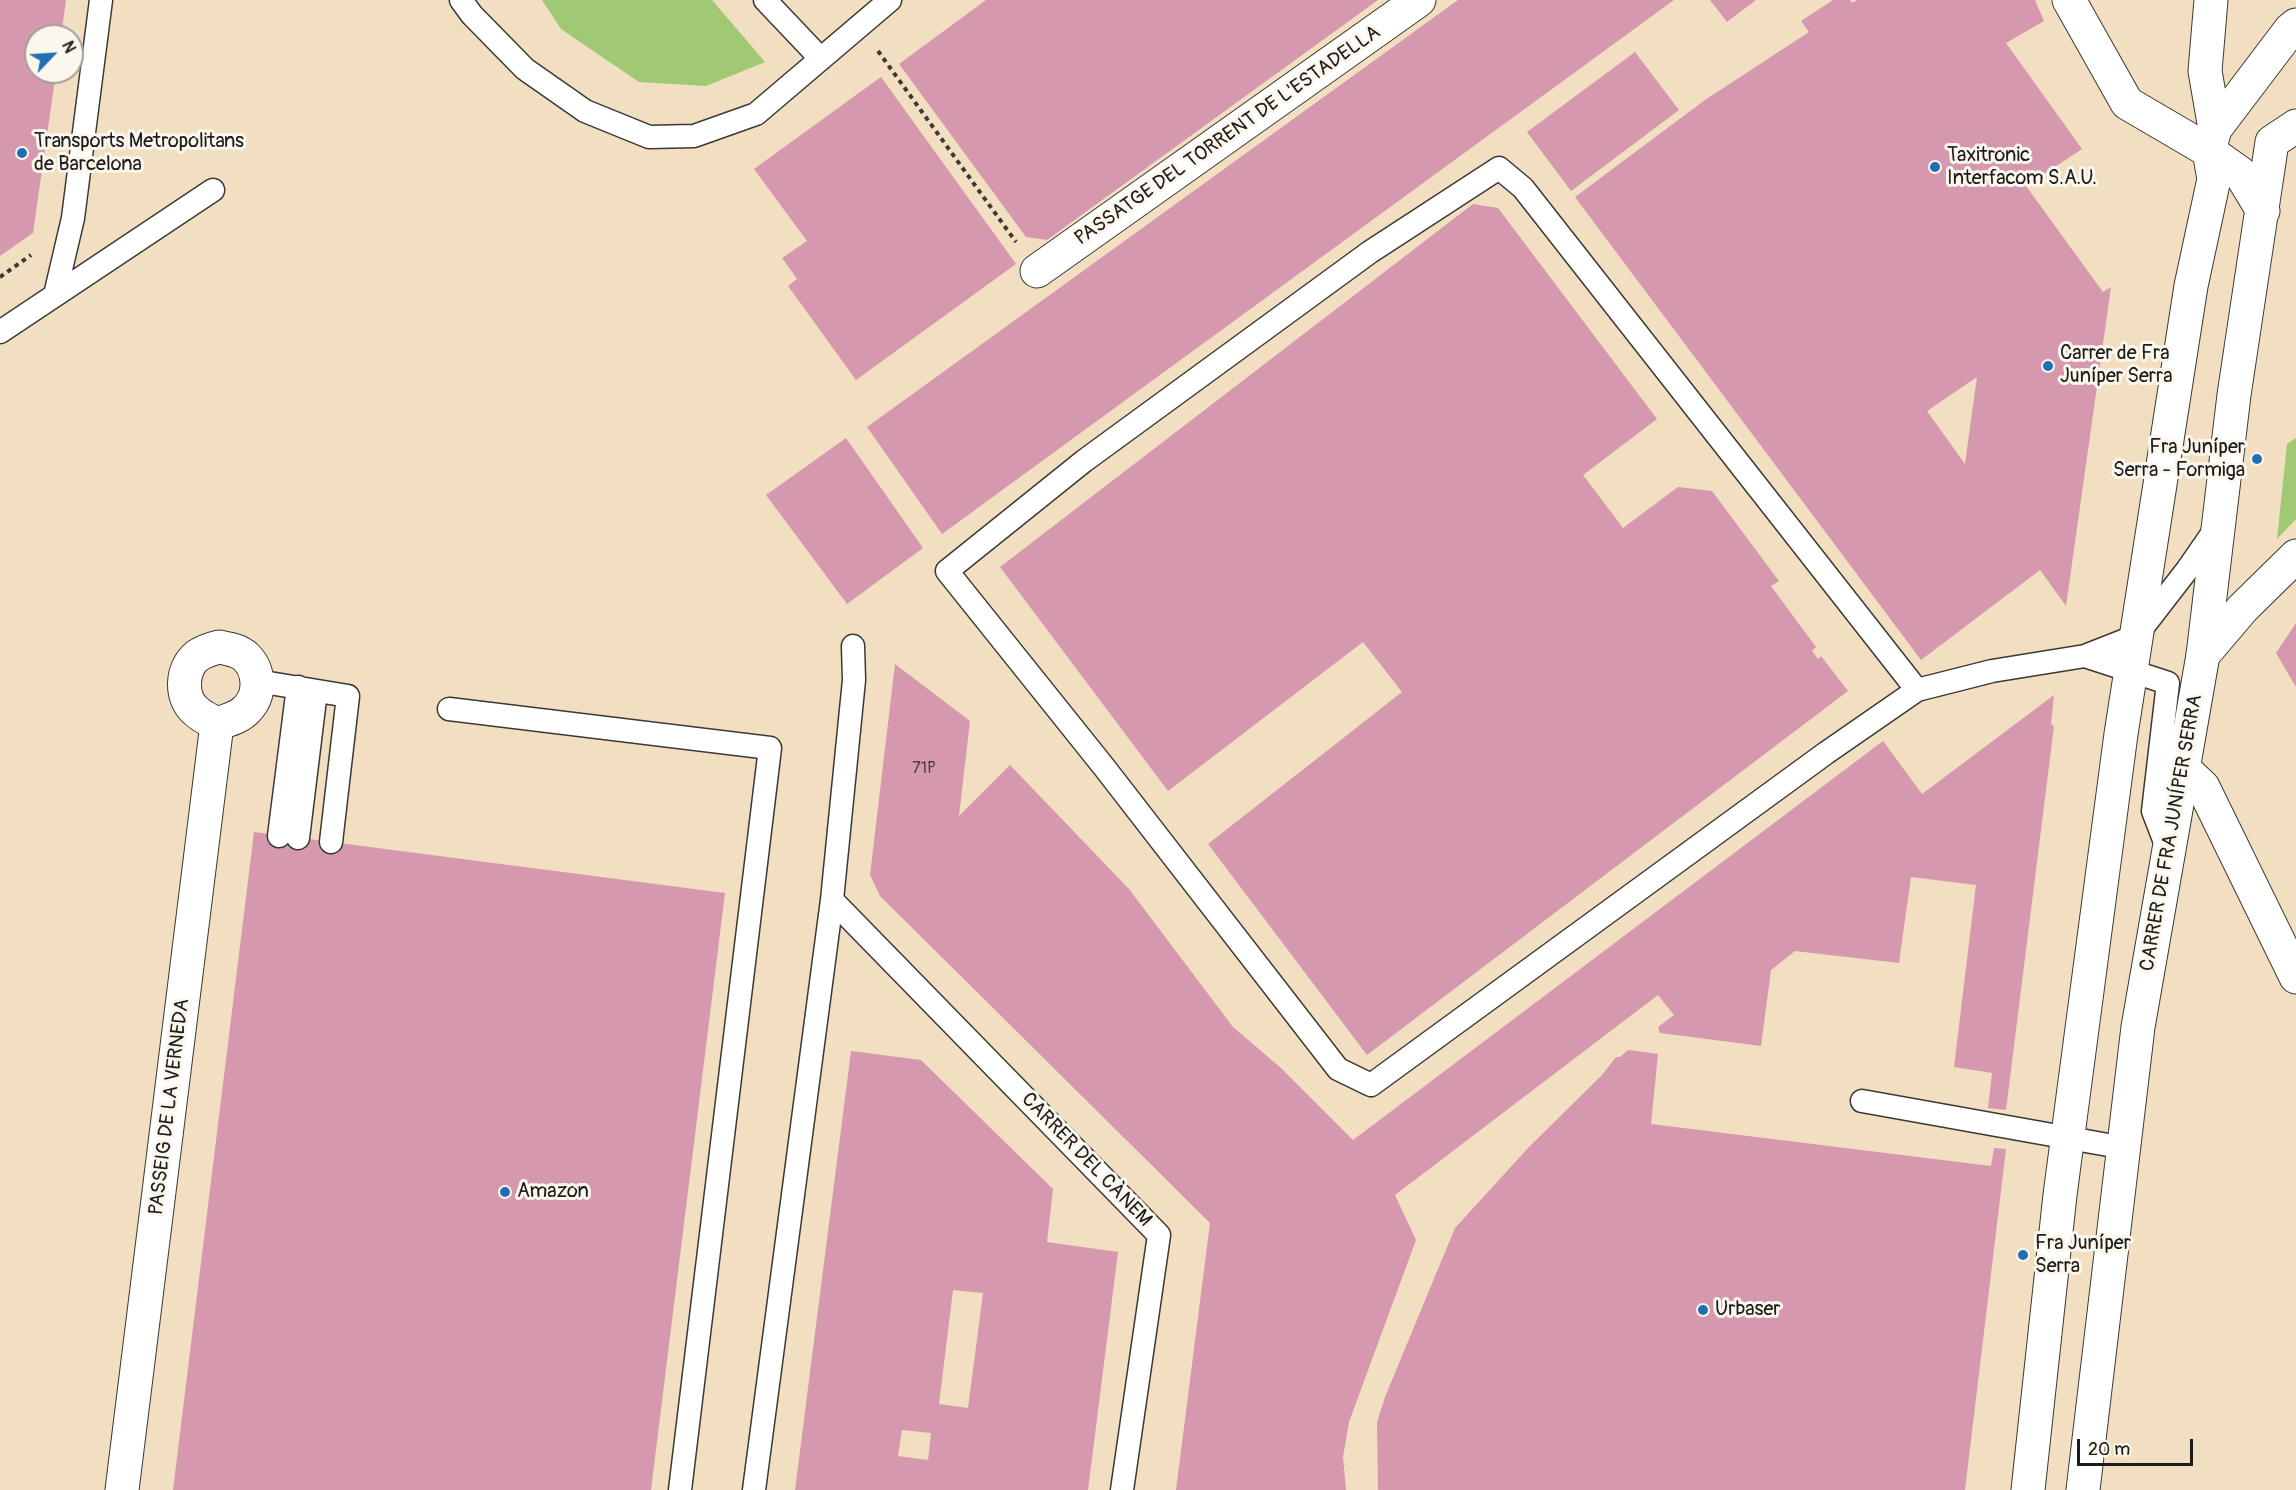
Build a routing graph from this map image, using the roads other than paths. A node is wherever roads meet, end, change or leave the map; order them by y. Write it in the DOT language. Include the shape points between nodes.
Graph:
graph roads {
  1 [pos="101,0"];
  2 [pos="461,0"];
  3 [pos="765,0"];
  4 [pos="891,0"];
  5 [pos="1419,0"];
  6 [pos="2070,0"];
  7 [pos="2211,0"];
  8 [pos="2296,25"];
  9 [pos="821,59"];
  10 [pos="2284,134"];
  11 [pos="2212,153"];
  12 [pos="213,190"];
  13 [pos="2263,212"];
  14 [pos="1037,271"];
  15 [pos="55,295"];
  16 [pos="0,332"];
  17 [pos="2218,524"];
  18 [pos="2296,556"];
  19 [pos="2136,636"];
  20 [pos="853,646"];
  21 [pos="2203,655"];
  22 [pos="2085,656"];
  23 [pos="2130,672"];
  24 [pos="257,681"];
  25 [pos="315,690"];
  26 [pos="1917,690"];
  27 [pos="449,710"];
  28 [pos="217,724"];
  29 [pos="2183,768"];
  30 [pos="2169,852"];
  31 [pos="832,900"];
  32 [pos="2296,977"];
  33 [pos="1862,1101"];
  34 [pos="2068,1136"];
  35 [pos="2125,1148"];
  36 [pos="122,1490"];
  37 [pos="680,1490"];
  38 [pos="754,1490"];
  39 [pos="1122,1490"];
  40 [pos="2028,1490"];
  41 [pos="2083,1490"];
  1 -- 15 [label="lane" via="73,218"];
  2 -- 9 [label="lane" via="525,69 585,111 648,137 694,136 756,114"];
  3 -- 9 [label="lane"];
  4 -- 9 [label="lane"];
  5 -- 14 [label="street, PASSATGE DEL TORRENT DE L'ESTADELLA"];
  6 -- 11 [label="street" via="2127,103"];
  7 -- 11 [label="street" via="2205,71"];
  8 -- 11 [label="street"];
  10 -- 13 [label="street, CARRER DE FRA JUNÍPER SERRA"];
  11 -- 13 [label="street" via="2240,173"];
  11 -- 19 [label="street"];
  12 -- 15 [label="lane"];
  13 -- 17 [label="street, CARRER DE FRA JUNÍPER SERRA"];
  15 -- 16 [label="lane"];
  17 -- 19 [label="lane"];
  17 -- 21 [label="street, CARRER DE FRA JUNÍPER SERRA"];
  18 -- 21 [label="street" via="2243,608"];
  19 -- 22 [label="lane"];
  19 -- 23 [label="street"];
  20 -- 31 [label="lane" via="854,680"];
  21 -- 29 [label="street, CARRER DE FRA JUNÍPER SERRA"];
  22 -- 23 [label="lane"];
  22 -- 26 [label="lane" via="1992,671"];
  23 -- 30 [label="lane" via="2168,683 2153,811"];
  23 -- 34 [label="street"];
  24 -- 25 [label="lane"];
  24 -- 28 [label="street" via="256,695 249,708 238,717"];
  24 -- 28 [label="street" via="245,656 232,649 206,650 195,658 187,669 186,697 195,711"];
  25 -- 25 [label="lane" via="348,696 305,839"];
  26 -- 26 [label="lane" via="1524,188 1499,168 1350,266 1084,461 947,571 1338,1069 1371,1085"];
  27 -- 37 [label="lane" via="770,748"];
  28 -- 36 [label="street, PASSEIG DE LA VERNEDA"];
  29 -- 30 [label="street, CARRER DE FRA JUNÍPER SERRA"];
  29 -- 32 [label="street" via="2203,787"];
  30 -- 35 [label="street, CARRER DE FRA JUNÍPER SERRA" via="2138,1027"];
  31 -- 38 [label="lane"];
  31 -- 39 [label="lane, CARRER DEL CÀNEM" via="1159,1235"];
  33 -- 34 [label="lane"];
  34 -- 35 [label="lane"];
  34 -- 40 [label="street"];
  35 -- 41 [label="street, CARRER DE FRA JUNÍPER SERRA"];
}
